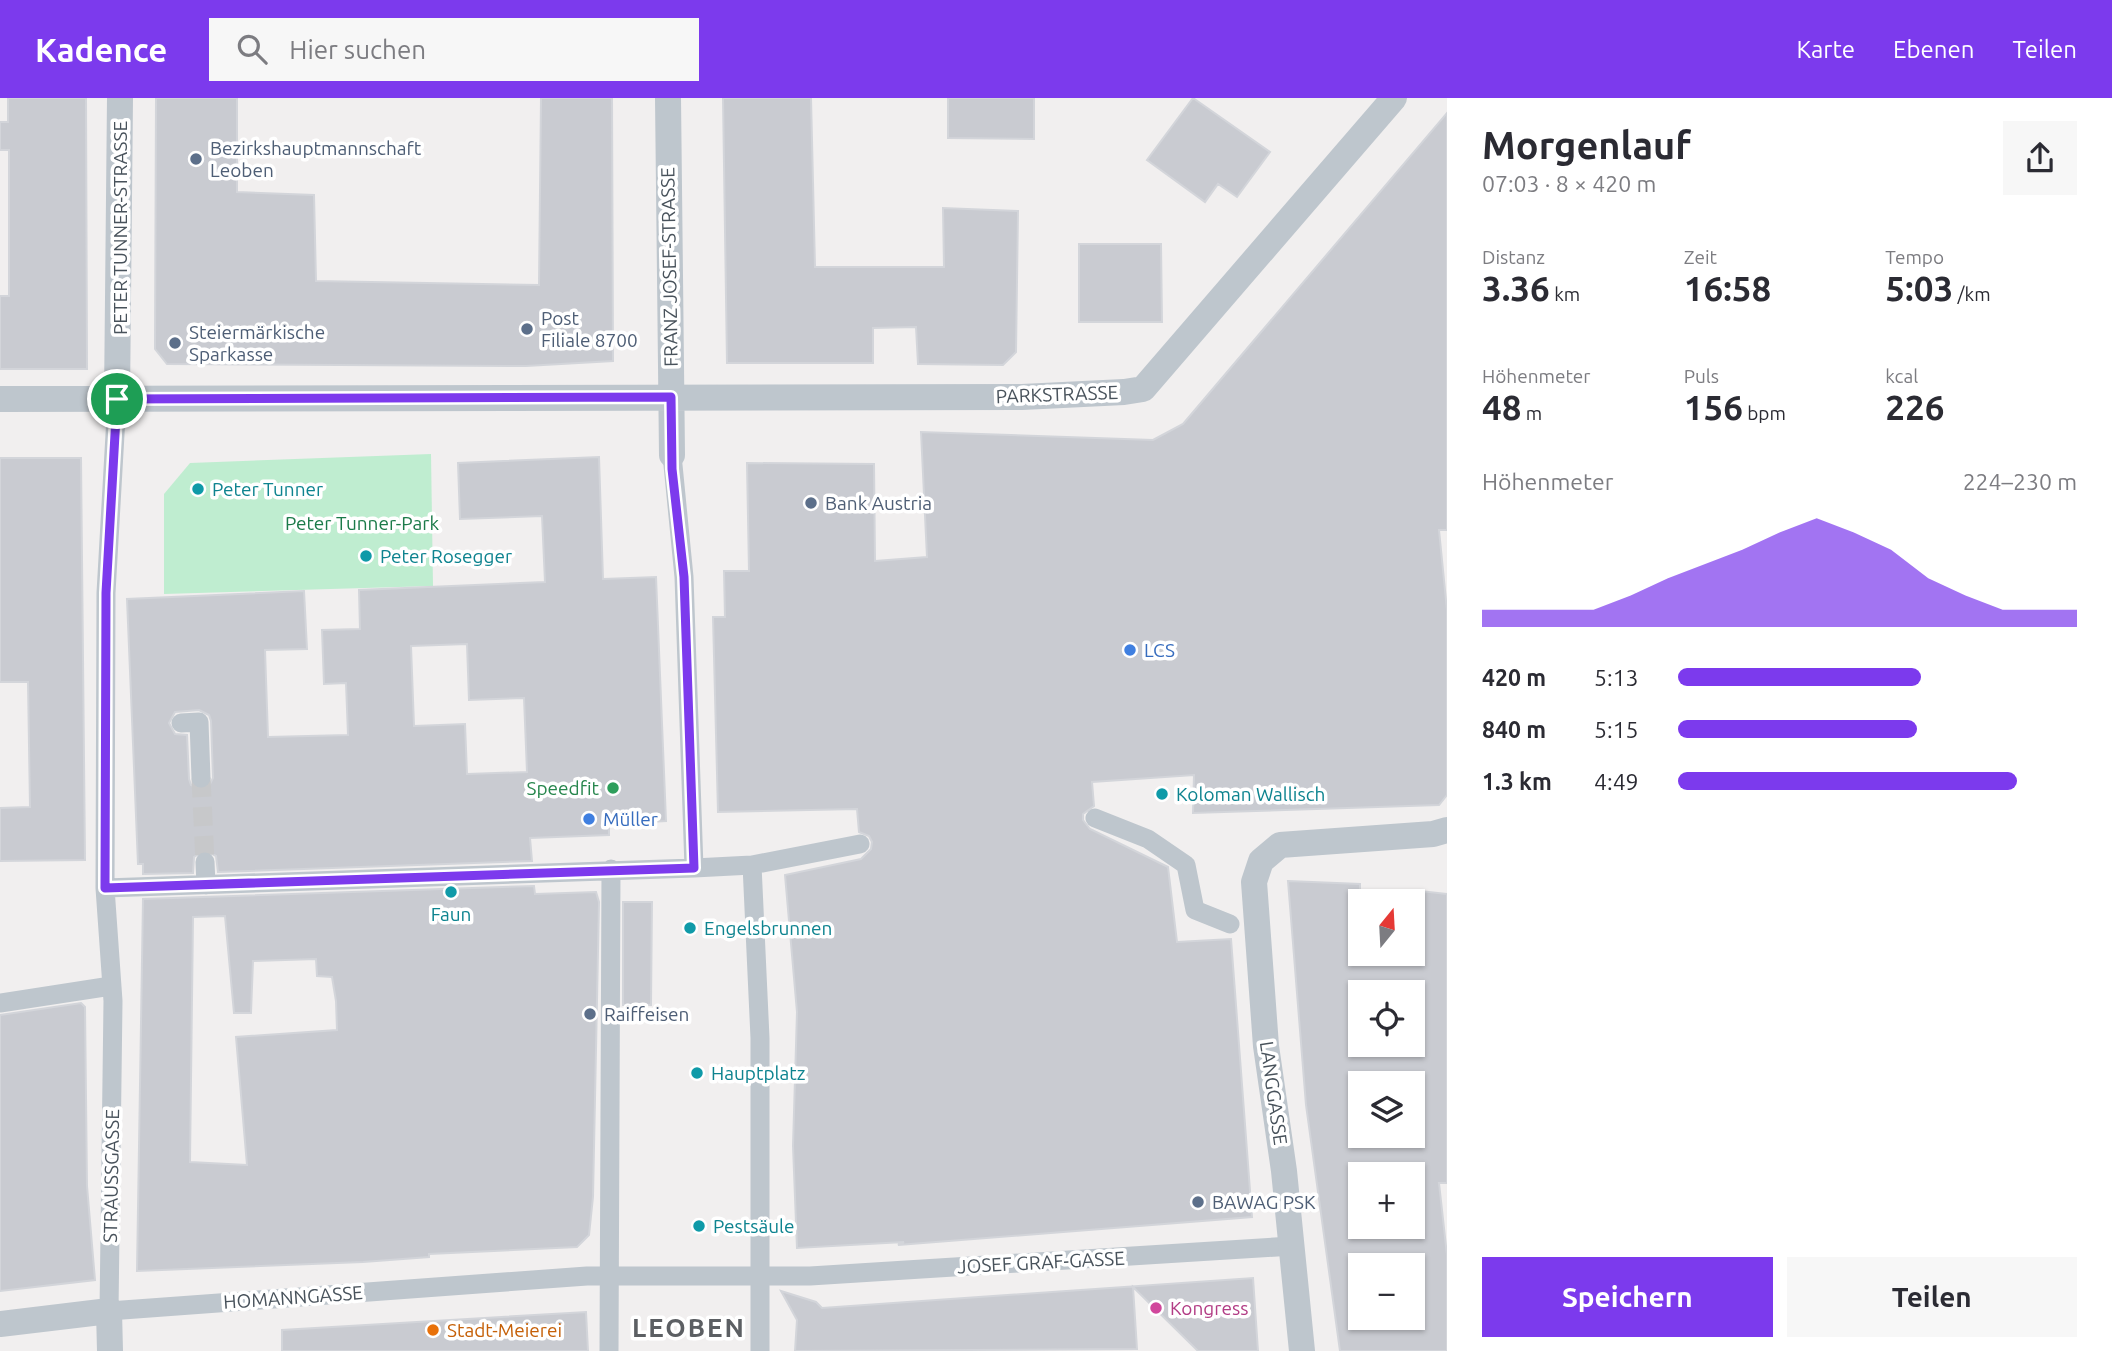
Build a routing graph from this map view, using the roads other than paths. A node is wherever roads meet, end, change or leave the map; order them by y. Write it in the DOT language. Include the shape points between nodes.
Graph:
graph roads {
  1 [pos="120,98"];
  2 [pos="668,98"];
  3 [pos="1394,98"];
  4 [pos="671,397"];
  5 [pos="117,399"];
  6 [pos="0,400"];
  7 [pos="672,455"];
  8 [pos="181,723"];
  9 [pos="201,778"];
  10 [pos="1095,818"];
  11 [pos="1447,830"];
  12 [pos="860,844"];
  13 [pos="205,862"];
  14 [pos="752,865"];
  15 [pos="694,868"];
  16 [pos="605,869"];
  17 [pos="206,885"];
  18 [pos="105,888"];
  19 [pos="1230,924"];
  20 [pos="112,993"];
  21 [pos="0,1003"];
  22 [pos="1292,1246"];
  23 [pos="607,1275"];
  24 [pos="761,1275"];
  25 [pos="109,1311"];
  26 [pos="0,1324"];
  27 [pos="110,1351"];
  28 [pos="609,1351"];
  29 [pos="760,1351"];
  30 [pos="1302,1351"];
  1 -- 5 [label="street, PETER TUNNER-STRASSE"];
  2 -- 4 [label="street, FRANZ JOSEF-STRASSE"];
  3 -- 4 [label="street, PARKSTRASSE" via="1143,389 1022,397"];
  4 -- 5 [label="street, PARKSTRASSE"];
  4 -- 7 [label="street, FRANZ JOSEF-STRASSE"];
  5 -- 6 [label="street, PARKSTRASSE"];
  5 -- 18 [label="street, PETER TUNNER-STRASSE" via="106,593"];
  7 -- 15 [label="street, FRANZ JOSEF-STRASSE" via="684,577"];
  8 -- 9 [label="street" via="199,722"];
  10 -- 19 [label="street" via="1148,839 1186,865 1195,910"];
  11 -- 22 [label="street, LANGGASSE" via="1280,845 1261,861 1254,895 1266,1046"];
  12 -- 14 [label="street"];
  13 -- 17 [label="street"];
  14 -- 15 [label="street"];
  14 -- 24 [label="street" via="761,1038"];
  15 -- 16 [label="street"];
  16 -- 17 [label="street"];
  16 -- 23 [label="street"];
  17 -- 18 [label="street"];
  18 -- 20 [label="street, STRAUSSGASSE"];
  20 -- 21 [label="street"];
  20 -- 25 [label="street, STRAUSSGASSE"];
  22 -- 24 [label="street, JOSEF GRAF-GASSE"];
  22 -- 30 [label="street, LANGGASSE"];
  23 -- 24 [label="street"];
  23 -- 25 [label="street, HOMANNGASSE"];
  23 -- 28 [label="street"];
  24 -- 29 [label="street"];
  25 -- 26 [label="street, HOMANNGASSE"];
  25 -- 27 [label="street, STRAUSSGASSE"];
}
